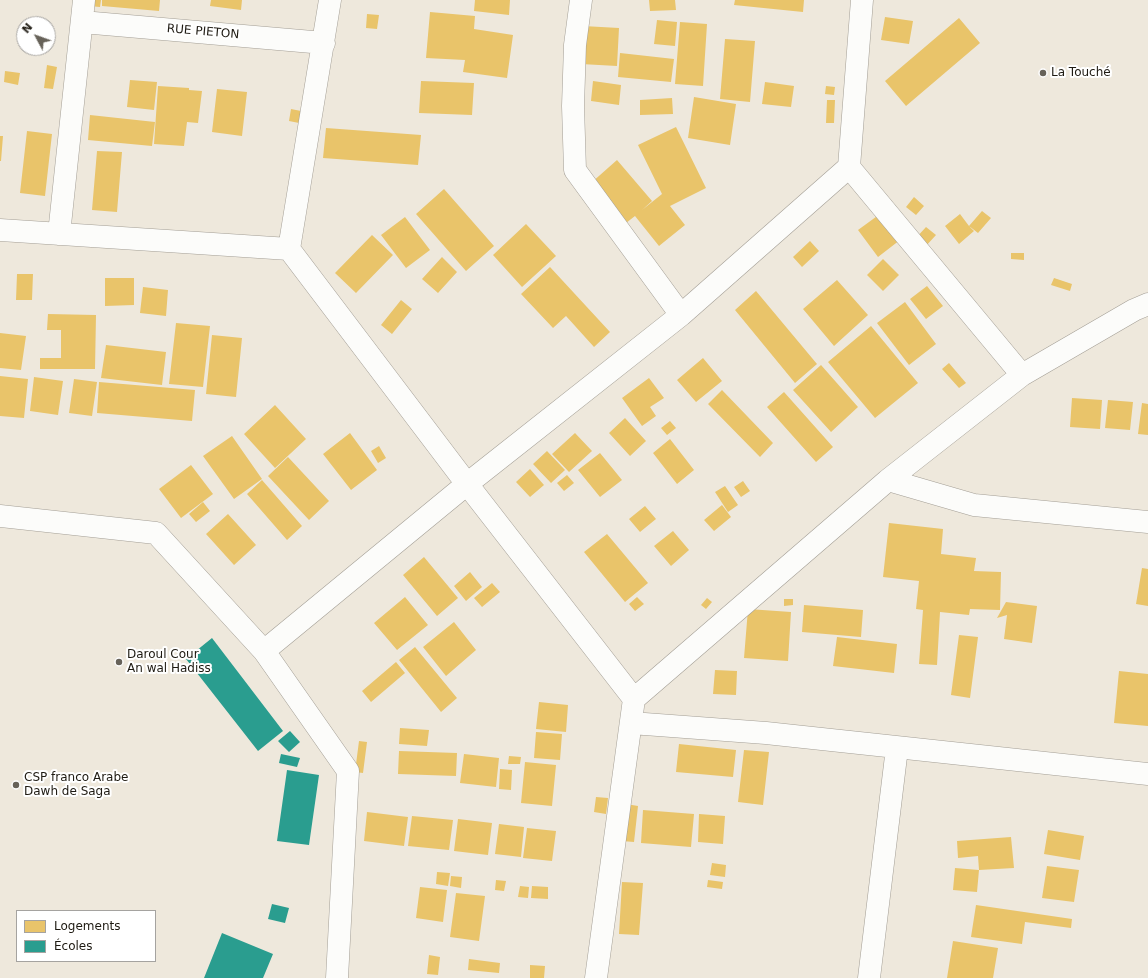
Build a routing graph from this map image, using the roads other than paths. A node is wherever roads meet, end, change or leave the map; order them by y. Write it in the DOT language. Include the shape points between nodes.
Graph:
graph roads {
  1 [pos="84,0"];
  2 [pos="330,0"];
  3 [pos="581,0"];
  4 [pos="862,0"];
  5 [pos="82,22"];
  6 [pos="324,43"];
  7 [pos="850,167"];
  8 [pos="0,230"];
  9 [pos="59,234"];
  10 [pos="289,249"];
  11 [pos="1148,304"];
  12 [pos="681,315"];
  13 [pos="1022,375"];
  14 [pos="888,480"];
  15 [pos="467,484"];
  16 [pos="0,516"];
  17 [pos="1148,522"];
  18 [pos="264,651"];
  19 [pos="634,699"];
  20 [pos="632,723"];
  21 [pos="897,748"];
  22 [pos="1148,774"];
  23 [pos="337,978"];
  24 [pos="596,978"];
  25 [pos="869,978"];
  1 -- 5 [label="street"];
  2 -- 6 [label="street"];
  3 -- 12 [label="street" via="575,45 575,170"];
  4 -- 7 [label="street"];
  5 -- 6 [label="street, RUE PIETON"];
  5 -- 9 [label="street"];
  6 -- 10 [label="street"];
  7 -- 12 [label="street"];
  7 -- 13 [label="street"];
  8 -- 9 [label="street"];
  9 -- 10 [label="street"];
  10 -- 15 [label="street"];
  11 -- 13 [label="street"];
  12 -- 15 [label="street"];
  13 -- 14 [label="street"];
  14 -- 17 [label="street" via="974,505"];
  14 -- 19 [label="street"];
  15 -- 18 [label="street"];
  15 -- 19 [label="street"];
  16 -- 18 [label="street" via="156,533"];
  18 -- 23 [label="street" via="348,771"];
  19 -- 20 [label="street"];
  20 -- 21 [label="street" via="766,733"];
  20 -- 24 [label="street"];
  21 -- 22 [label="street"];
  21 -- 25 [label="street"];
}
